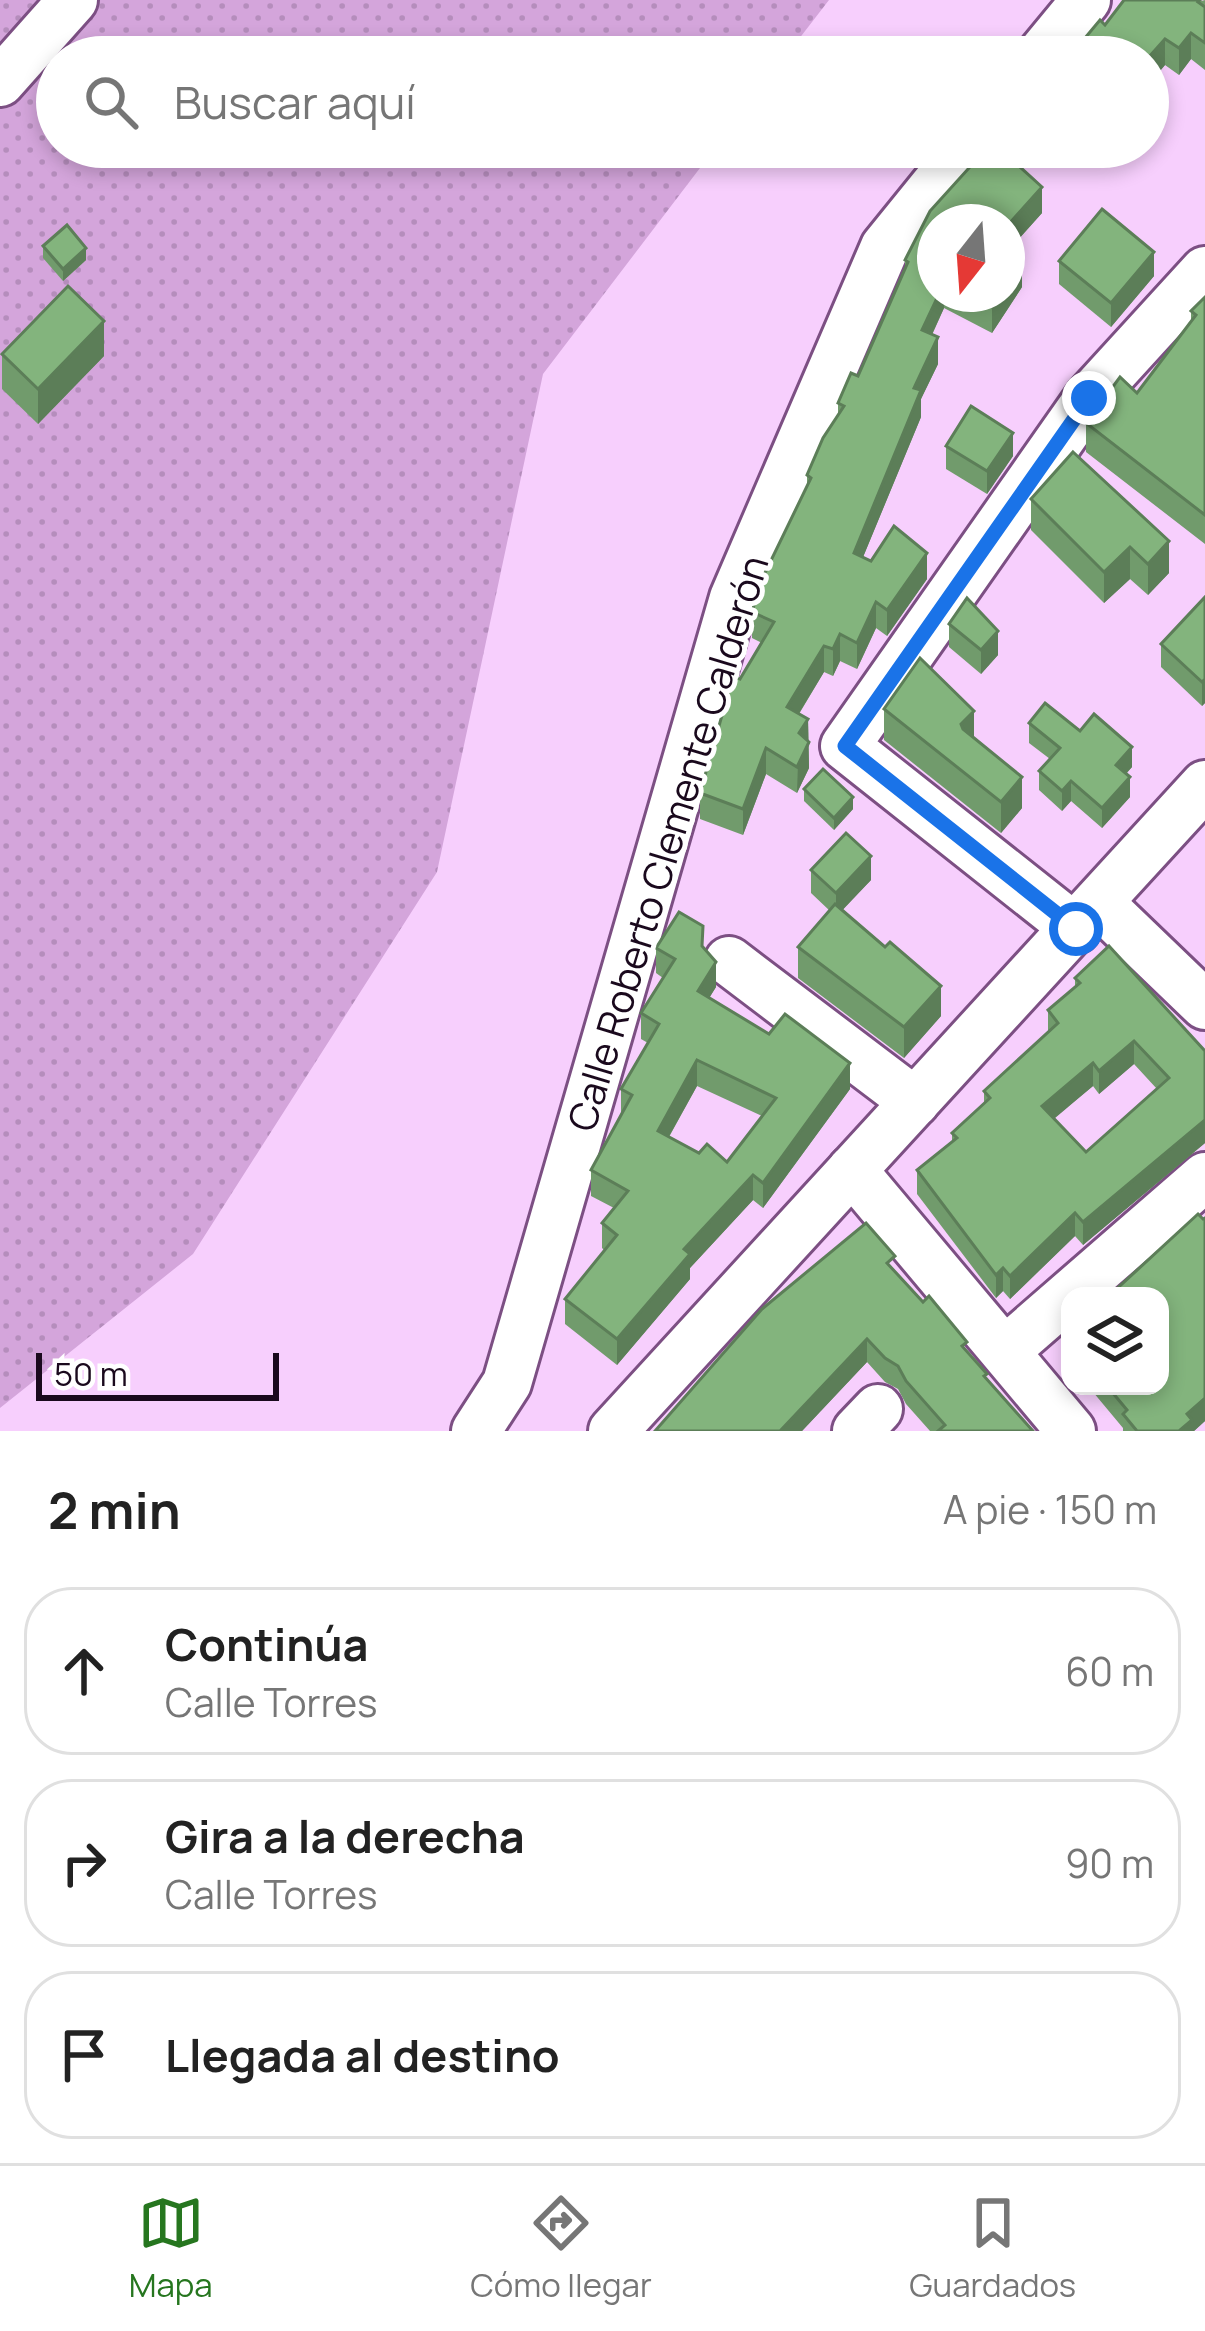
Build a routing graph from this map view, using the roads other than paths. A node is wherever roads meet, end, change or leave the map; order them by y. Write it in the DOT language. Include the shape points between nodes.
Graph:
graph roads {
  1 [pos="73,0"];
  2 [pos="1086,0"];
  3 [pos="41,36"];
  4 [pos="1057,36"];
  5 [pos="36,42"];
  6 [pos="0,82"];
  7 [pos="949,168"];
  8 [pos="1194,281"];
  9 [pos="1205,785"];
  10 [pos="1088,917"];
  11 [pos="729,961"];
  12 [pos="1205,1005"];
  13 [pos="915,1102"];
  14 [pos="852,1170"];
  15 [pos="1205,1178"];
  16 [pos="1005,1351"];
  17 [pos="476,1431"];
  18 [pos="613,1431"];
  19 [pos="1071,1431"];
  1 -- 3 [label="street"];
  2 -- 4 [label="street"];
  5 -- 6 [label="street"];
  7 -- 17 [label="street, Calle Roberto Clemente Calderón" via="885,247 734,598 507,1383"];
  8 -- 10 [label="street" via="1089,398 845,746"];
  9 -- 10 [label="street"];
  10 -- 12 [label="street"];
  10 -- 13 [label="street"];
  11 -- 13 [label="street"];
  13 -- 14 [label="street"];
  14 -- 16 [label="street"];
  14 -- 18 [label="street"];
  15 -- 16 [label="street"];
  16 -- 19 [label="street"];
}
